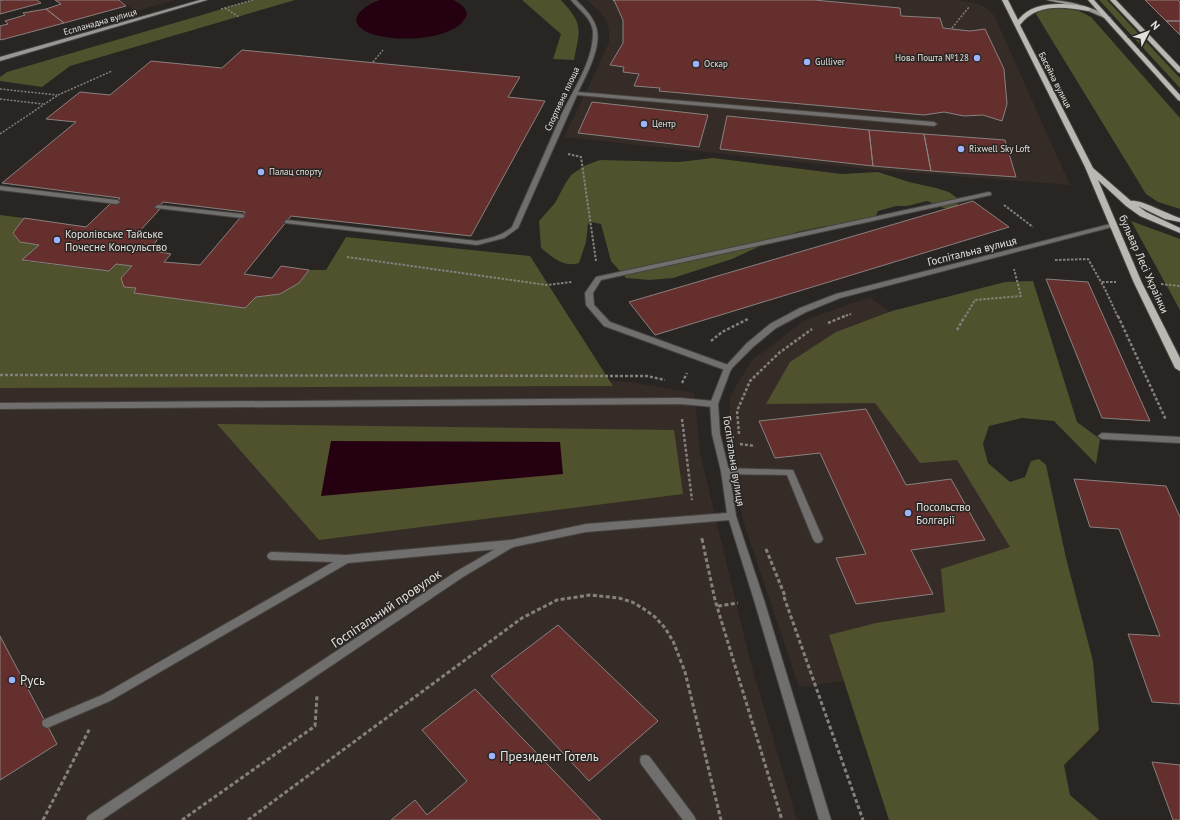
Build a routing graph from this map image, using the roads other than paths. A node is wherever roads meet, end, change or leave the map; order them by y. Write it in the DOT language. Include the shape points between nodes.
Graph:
graph roads {
  1 [pos="205,0"];
  2 [pos="573,0"];
  3 [pos="1005,0"];
  4 [pos="1049,0"];
  5 [pos="1091,0"];
  6 [pos="1113,0"];
  7 [pos="1088,9"];
  8 [pos="1109,18"];
  9 [pos="1017,25"];
  10 [pos="0,59"];
  11 [pos="1180,71"];
  12 [pos="574,93"];
  13 [pos="1180,99"];
  14 [pos="934,124"];
  15 [pos="1089,167"];
  16 [pos="0,188"];
  17 [pos="1114,190"];
  18 [pos="989,194"];
  19 [pos="117,202"];
  20 [pos="158,207"];
  21 [pos="242,216"];
  22 [pos="1180,220"];
  23 [pos="287,222"];
  24 [pos="1114,226"];
  25 [pos="1180,231"];
  26 [pos="728,368"];
  27 [pos="1180,368"];
  28 [pos="714,404"];
  29 [pos="0,406"];
  30 [pos="1102,436"];
  31 [pos="1178,440"];
  32 [pos="725,471"];
  33 [pos="732,516"];
  34 [pos="818,539"];
  35 [pos="512,544"];
  36 [pos="272,556"];
  37 [pos="346,559"];
  38 [pos="47,723"];
  39 [pos="644,760"];
  40 [pos="92,820"];
  41 [pos="690,820"];
  42 [pos="824,820"];
  1 -- 10 [label="main road, Еспланадна вулиця"];
  2 -- 12 [label="street, Спортивна площа" via="590,18 595,32 591,57"];
  3 -- 9 [label="main road, Басейна вулиця"];
  4 -- 7 [label="main road"];
  5 -- 8 [label="main road"];
  6 -- 11 [label="main road"];
  7 -- 8 [label="main road"];
  7 -- 9 [label="main road" via="1060,5 1040,6 1025,14"];
  8 -- 13 [label="main road"];
  9 -- 15 [label="main road, Басейна вулиця"];
  12 -- 14 [label="street"];
  12 -- 23 [label="street, Спортивна площа" via="515,228 495,240 477,243"];
  15 -- 17 [label="main road"];
  15 -- 24 [label="main road, бульвар Лесі Українки"];
  16 -- 19 [label="street"];
  17 -- 22 [label="main road" via="1137,203"];
  17 -- 25 [label="main road" via="1144,214"];
  18 -- 26 [label="street" via="598,278 589,293 590,305 607,324"];
  20 -- 21 [label="street"];
  24 -- 26 [label="street, Госпітальна вулиця" via="838,296 773,326"];
  24 -- 27 [label="main road, бульвар Лесі Українки" via="1138,283"];
  26 -- 28 [label="street, Госпітальна вулиця"];
  28 -- 29 [label="street" via="680,401"];
  28 -- 32 [label="street, Госпітальна вулиця" via="716,434"];
  30 -- 31 [label="street"];
  32 -- 33 [label="street, Госпітальна вулиця"];
  32 -- 34 [label="street" via="790,472"];
  33 -- 35 [label="street, Госпітальний провулок" via="586,528"];
  33 -- 42 [label="street, Госпітальна вулиця"];
  35 -- 37 [label="street"];
  35 -- 40 [label="street, Госпітальний провулок" via="460,574"];
  36 -- 37 [label="street"];
  37 -- 38 [label="street" via="106,698"];
  39 -- 41 [label="street"];
}
